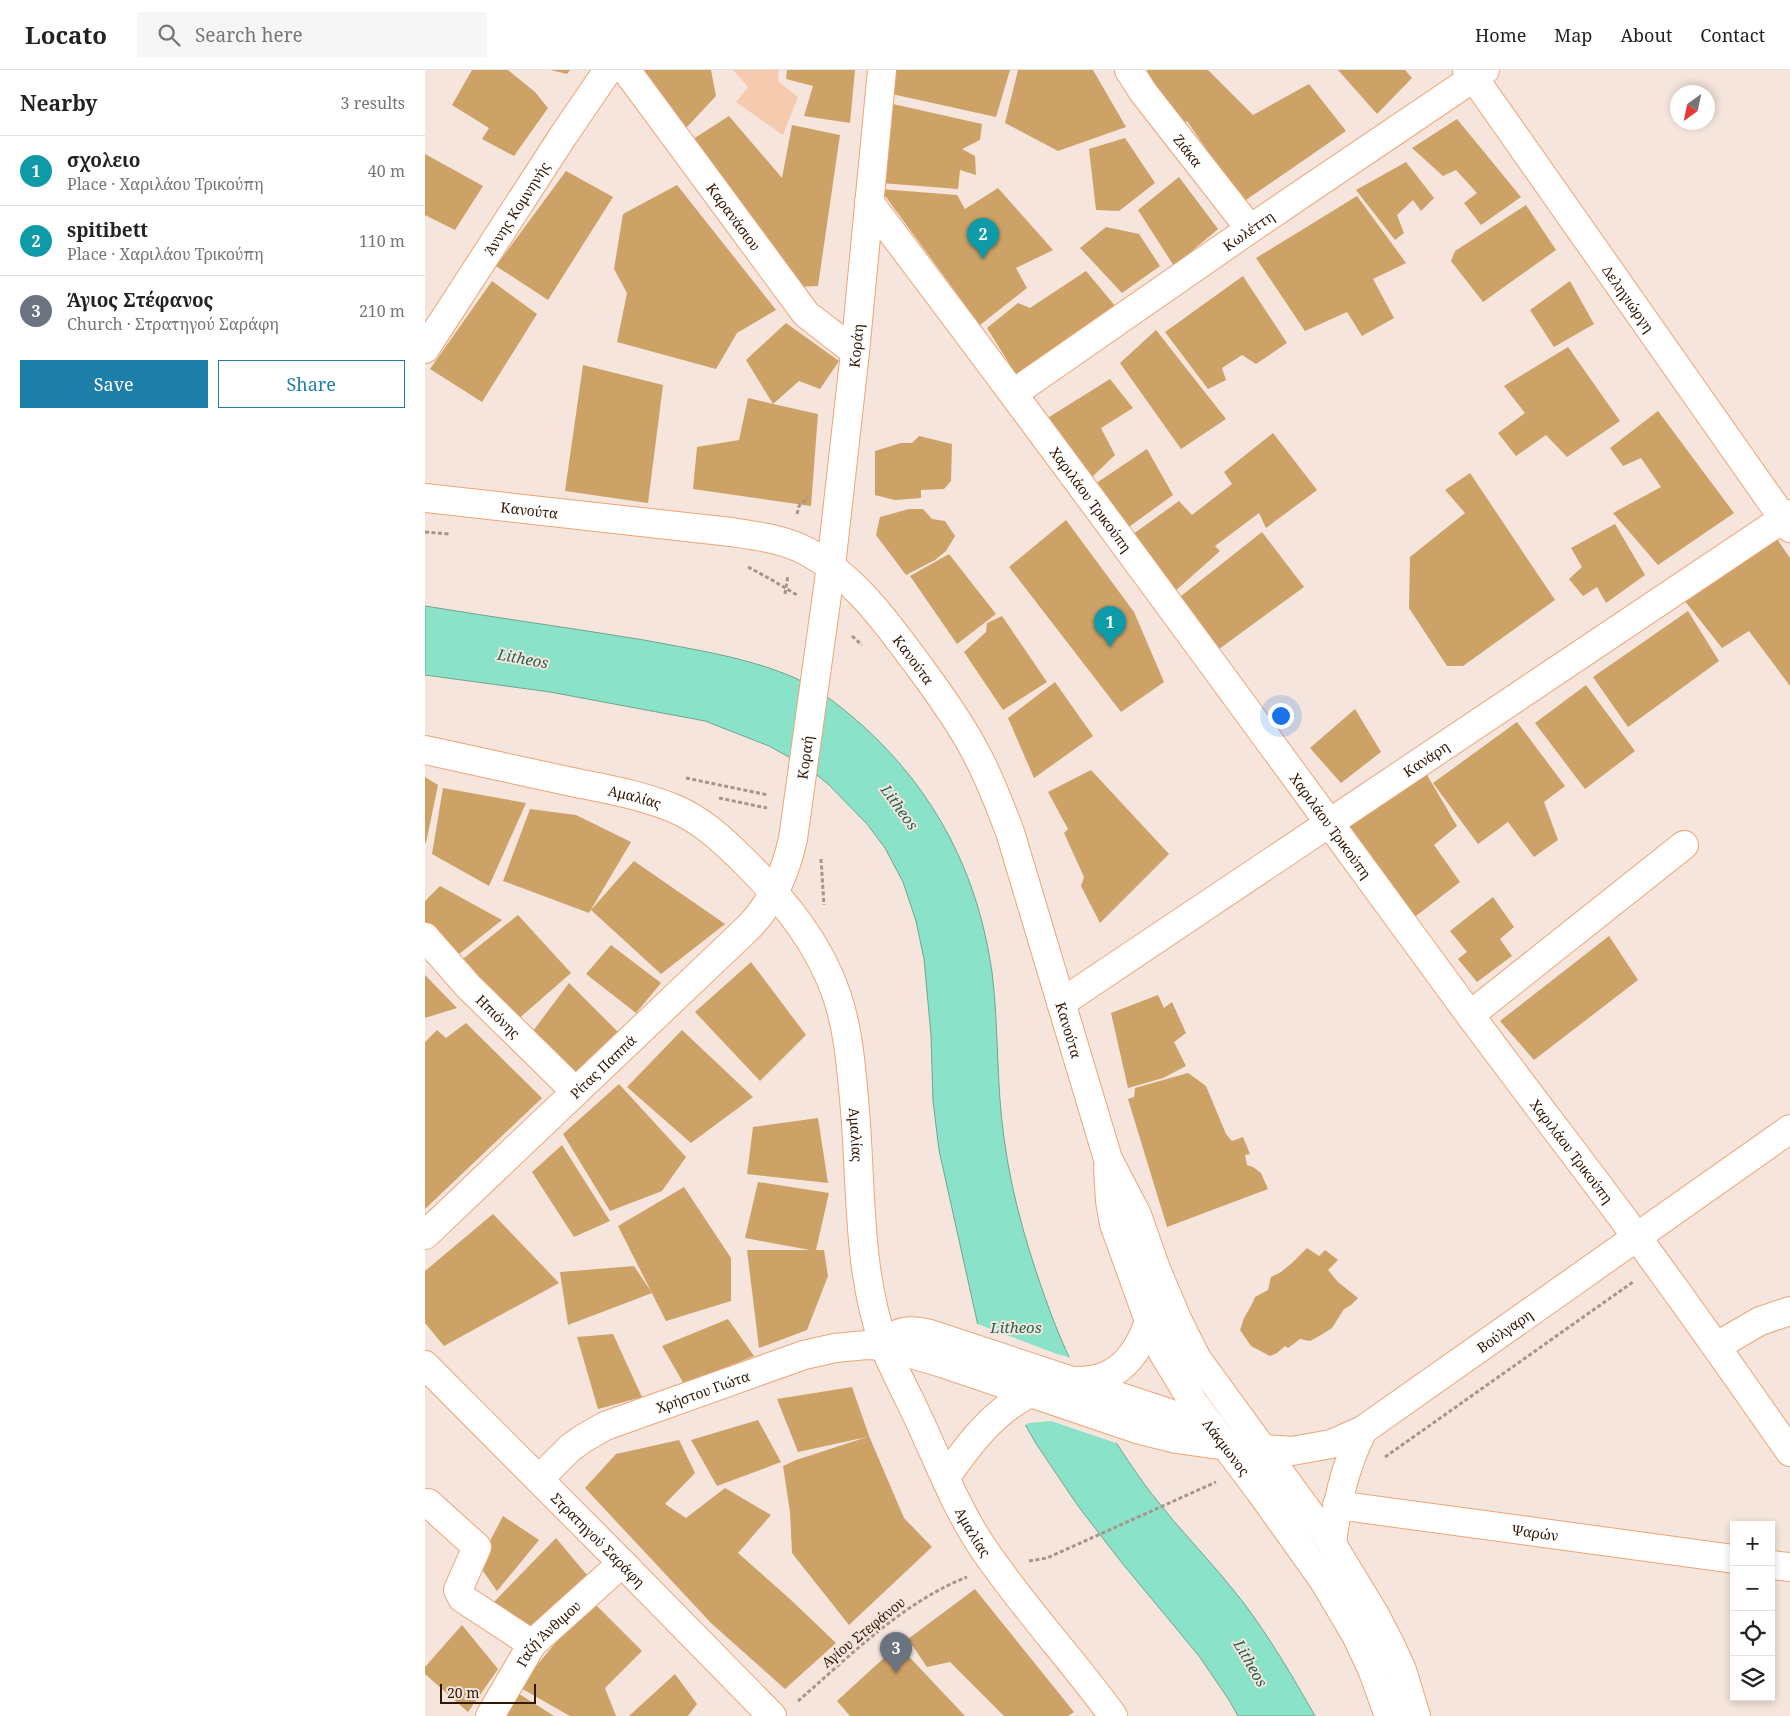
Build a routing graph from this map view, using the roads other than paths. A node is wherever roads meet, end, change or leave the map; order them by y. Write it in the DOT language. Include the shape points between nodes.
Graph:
graph roads {
  1 [pos="608,70"];
  2 [pos="627,70"];
  3 [pos="882,70"];
  4 [pos="1129,70"];
  5 [pos="1476,73"];
  6 [pos="869,202"];
  7 [pos="1250,229"];
  8 [pos="425,349"];
  9 [pos="855,352"];
  10 [pos="1014,393"];
  11 [pos="425,498"];
  12 [pos="1788,520"];
  13 [pos="831,566"];
  14 [pos="822,629"];
  15 [pos="425,750"];
  16 [pos="1331,823"];
  17 [pos="1684,845"];
  18 [pos="775,893"];
  19 [pos="425,937"];
  20 [pos="1061,1003"];
  21 [pos="1470,1014"];
  22 [pos="575,1091"];
  23 [pos="1790,1129"];
  24 [pos="1107,1159"];
  25 [pos="425,1235"];
  26 [pos="1637,1237"];
  27 [pos="1790,1311"];
  28 [pos="1149,1321"];
  29 [pos="885,1346"];
  30 [pos="1717,1346"];
  31 [pos="425,1365"];
  32 [pos="1074,1381"];
  33 [pos="1030,1393"];
  34 [pos="1363,1430"];
  35 [pos="1227,1446"];
  36 [pos="1265,1450"];
  37 [pos="1790,1452"];
  38 [pos="946,1477"];
  39 [pos="539,1479"];
  40 [pos="428,1503"];
  41 [pos="1337,1505"];
  42 [pos="1332,1544"];
  43 [pos="1730,1558"];
  44 [pos="622,1563"];
  45 [pos="1775,1565"];
  46 [pos="1790,1567"];
  47 [pos="532,1644"];
  48 [pos="783,1710"];
  49 [pos="489,1716"];
  50 [pos="1113,1716"];
  51 [pos="1389,1716"];
  52 [pos="1416,1716"];
  1 -- 8 [label="street, Άννης Κομνηνής"];
  2 -- 9 [label="street, Καρανάσιου" via="806,314"];
  3 -- 6 [label="street, Κοράη"];
  4 -- 7 [label="street, Ζιάκα"];
  5 -- 7 [label="street, Κωλέττη"];
  5 -- 12 [label="street, Δεληγιώργη"];
  6 -- 9 [label="street, Κοράη"];
  6 -- 10 [label="street, Χαριλάου Τρικούπη"];
  7 -- 10 [label="street, Κωλέττη"];
  9 -- 13 [label="street, Κοράη"];
  10 -- 16 [label="street, Χαριλάου Τρικούπη"];
  11 -- 13 [label="street, Κανούτα" via="777,539"];
  12 -- 16 [label="street, Κανάρη"];
  13 -- 14 [label="street, Κοράη"];
  13 -- 20 [label="street, Κανούτα" via="889,627 933,686 977,754 1010,832"];
  14 -- 18 [label="street, Κοραή" via="788,858"];
  15 -- 18 [label="street, Αμαλίας" via="629,794 670,807 706,827"];
  16 -- 20 [label="street, Κανάρη"];
  16 -- 21 [label="street, Χαριλάου Τρικούπη"];
  17 -- 21 [label="street"];
  18 -- 22 [label="street, Ρίτας Παππά" via="750,926"];
  18 -- 29 [label="street, Αμαλίας" via="815,947 838,998 853,1076 867,1272"];
  19 -- 22 [label="street, Ηπιόνης" via="468,986"];
  20 -- 24 [label="street, Κανούτα"];
  21 -- 26 [label="street, Χαριλάου Τρικούπη"];
  22 -- 25 [label="street, Ρίτας Παππά"];
  23 -- 26 [label="street, Βούλγαρη"];
  24 -- 28 [label="street, Λάκμωνος" via="1114,1224"];
  24 -- 36 [label="street" via="1137,1215 1189,1345 1216,1387"];
  26 -- 30 [label="street, Χαριλάου Τρικούπη"];
  26 -- 34 [label="street, Βούλγαρη"];
  27 -- 30 [label="street" via="1760,1322"];
  28 -- 32 [label="street" via="1142,1342 1121,1366 1099,1379"];
  28 -- 35 [label="street, Λάκμωνος" via="1163,1353 1193,1402"];
  29 -- 32 [label="street" via="892,1337 916,1330"];
  29 -- 33 [label="street, Χρήστου Γιώτα"];
  29 -- 38 [label="street, Αμαλίας"];
  29 -- 39 [label="street, Χρήστου Γιώτα" via="849,1346 804,1355 605,1426 570,1448"];
  30 -- 37 [label="street, Χαριλάου Τρικούπη"];
  31 -- 39 [label="street, Στρατηγού Σαράφη"];
  32 -- 35 [label="street" via="1169,1413"];
  33 -- 35 [label="street, Βούλγαρη" via="1139,1430"];
  33 -- 38 [label="street" via="999,1414 971,1442"];
  34 -- 36 [label="street, Βούλγαρη" via="1345,1440 1319,1447 1292,1452"];
  34 -- 41 [label="street" via="1352,1451"];
  35 -- 36 [label="street, Βούλγαρη"];
  35 -- 51 [label="street, Λάκμωνος" via="1328,1588 1356,1635"];
  36 -- 42 [label="street"];
  38 -- 50 [label="street, Αμαλίας" via="966,1519 997,1567"];
  39 -- 44 [label="street, Στρατηγού Σαράφη"];
  40 -- 47 [label="street" via="477,1547 458,1590 462,1598"];
  41 -- 42 [label="street"];
  41 -- 43 [label="street, Ψαρών"];
  42 -- 52 [label="street" via="1391,1646"];
  44 -- 47 [label="street, Γαζή Άνθιμου"];
  44 -- 48 [label="street, Στρατηγού Σαράφη"];
  45 -- 46 [label="street"];
  47 -- 49 [label="street, Γαζή Άνθιμου"];
}
